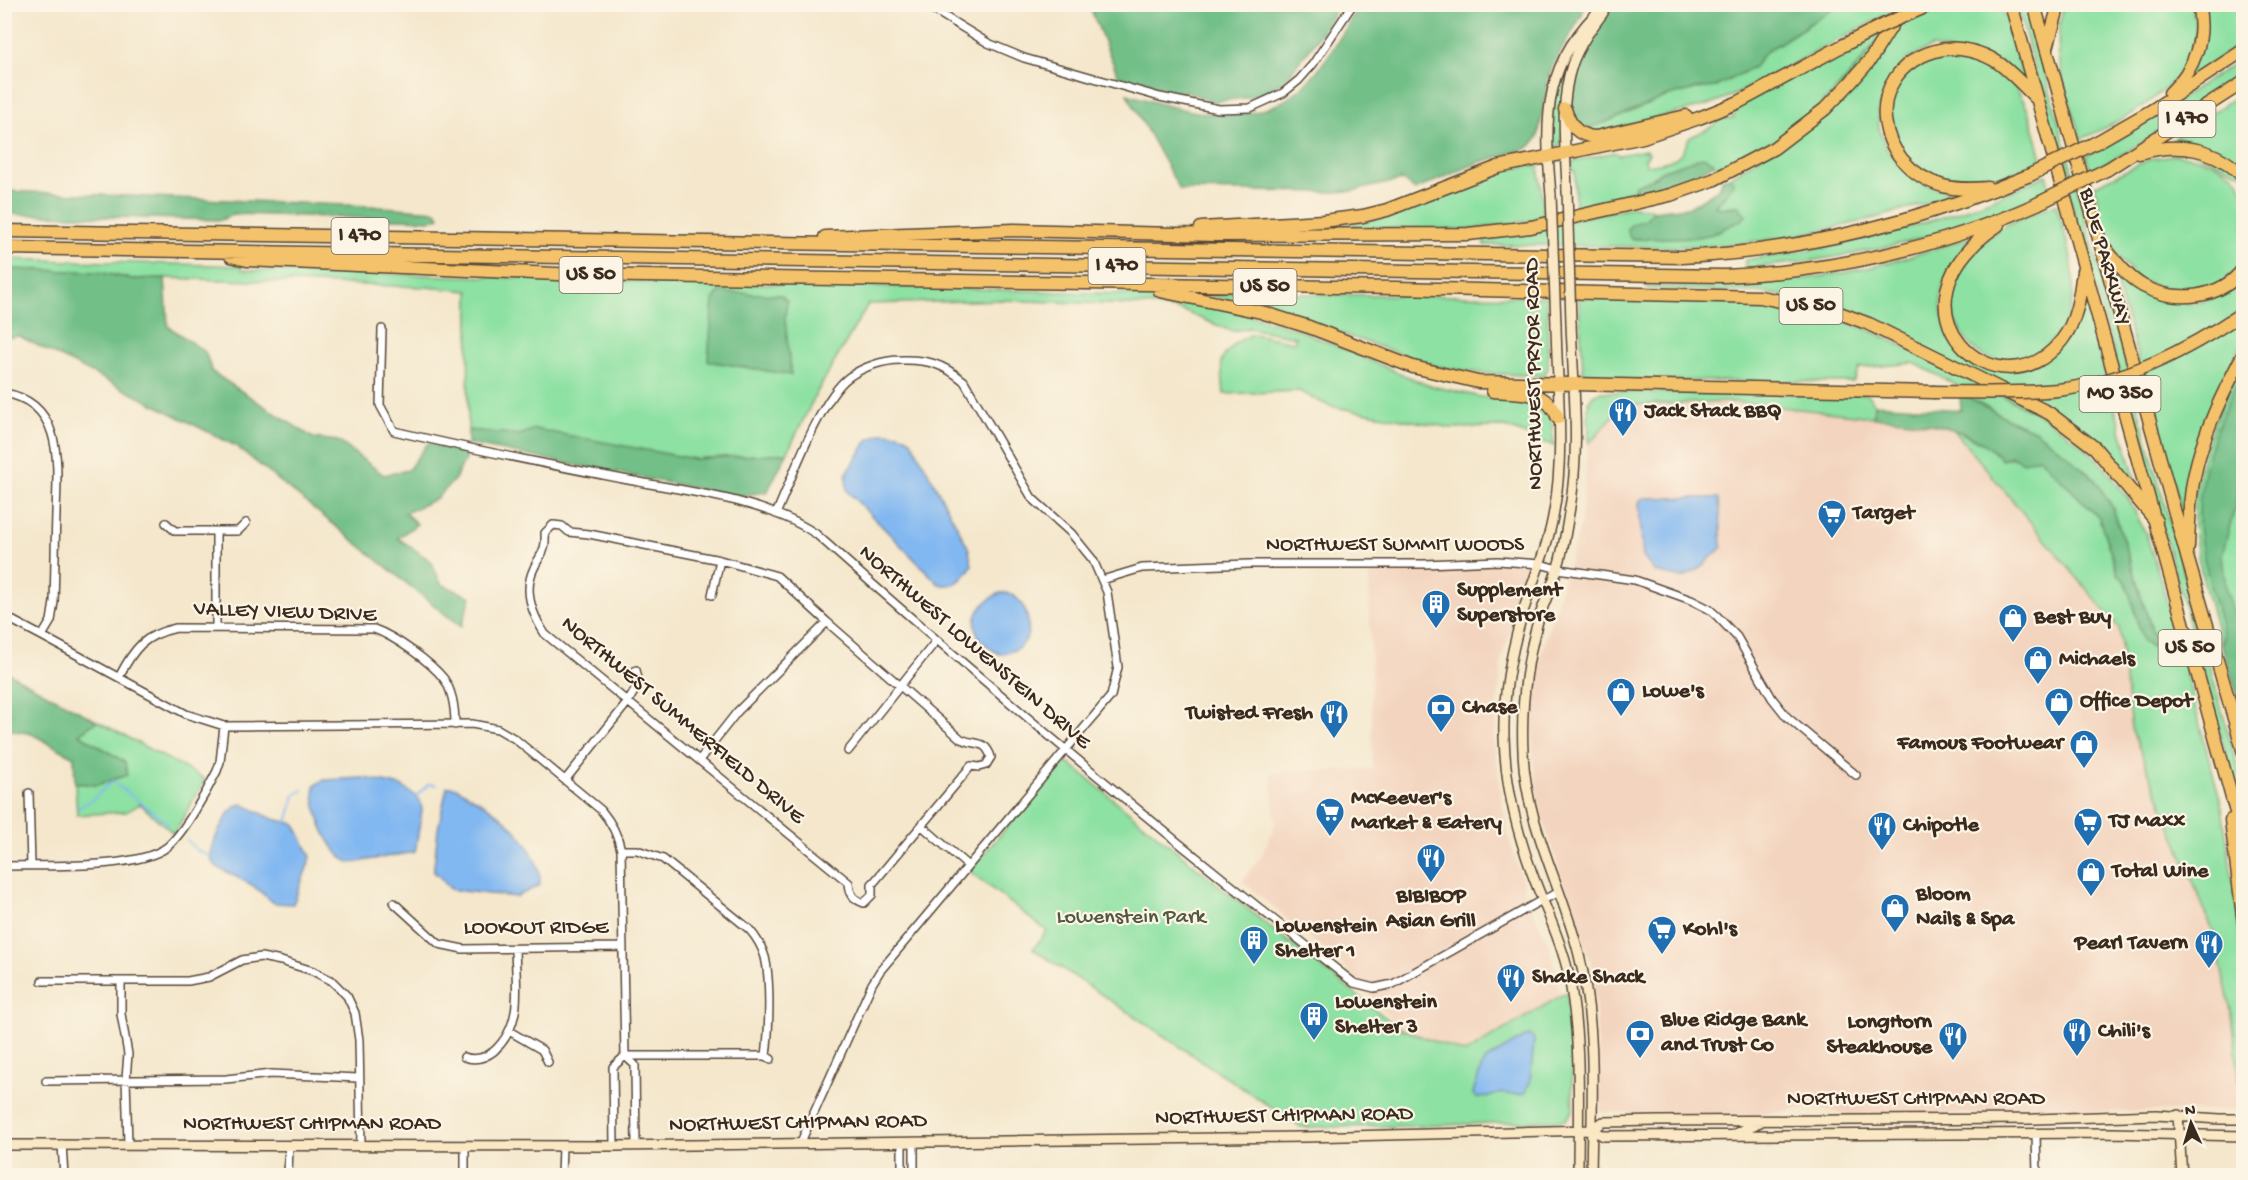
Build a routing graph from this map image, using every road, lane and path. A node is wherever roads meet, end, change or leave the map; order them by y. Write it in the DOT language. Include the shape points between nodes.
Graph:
graph roads {
  1 [pos="924,4"];
  2 [pos="1353,4"];
  3 [pos="1608,4"];
  4 [pos="1905,4"];
  5 [pos="1932,4"];
  6 [pos="2011,4"];
  7 [pos="2034,4"];
  8 [pos="2059,4"];
  9 [pos="2198,4"];
  10 [pos="2046,49"];
  11 [pos="2244,50"];
  12 [pos="2244,82"];
  13 [pos="2039,101"];
  14 [pos="1565,109"];
  15 [pos="1722,109"];
  16 [pos="2151,111"];
  17 [pos="1566,153"];
  18 [pos="1548,156"];
  19 [pos="2130,156"];
  20 [pos="2244,178"];
  21 [pos="2006,185"];
  22 [pos="2016,213"];
  23 [pos="4,231"];
  24 [pos="1131,232"];
  25 [pos="716,243"];
  26 [pos="2101,243"];
  27 [pos="4,248"];
  28 [pos="209,251"];
  29 [pos="2084,266"];
  30 [pos="2244,268"];
  31 [pos="1132,285"];
  32 [pos="2244,312"];
  33 [pos="382,329"];
  34 [pos="1373,352"];
  35 [pos="2244,353"];
  36 [pos="1557,385"];
  37 [pos="1573,385"];
  38 [pos="4,393"];
  39 [pos="1558,418"];
  40 [pos="776,513"];
  41 [pos="2156,521"];
  42 [pos="166,523"];
  43 [pos="246,523"];
  44 [pos="216,532"];
  45 [pos="720,560"];
  46 [pos="2188,560"];
  47 [pos="1540,564"];
  48 [pos="1558,569"];
  49 [pos="1102,580"];
  50 [pos="712,595"];
  51 [pos="4,616"];
  52 [pos="827,622"];
  53 [pos="216,628"];
  54 [pos="42,636"];
  55 [pos="936,641"];
  56 [pos="636,670"];
  57 [pos="119,677"];
  58 [pos="900,687"];
  59 [pos="628,702"];
  60 [pos="454,724"];
  61 [pos="224,726"];
  62 [pos="848,751"];
  63 [pos="1066,751"];
  64 [pos="2244,753"];
  65 [pos="700,759"];
  66 [pos="1856,775"];
  67 [pos="2225,775"];
  68 [pos="566,779"];
  69 [pos="29,793"];
  70 [pos="922,826"];
  71 [pos="2244,841"];
  72 [pos="621,850"];
  73 [pos="31,865"];
  74 [pos="4,866"];
  75 [pos="968,866"];
  76 [pos="1558,893"];
  77 [pos="1542,900"];
  78 [pos="394,903"];
  79 [pos="2244,924"];
  80 [pos="623,946"];
  81 [pos="515,950"];
  82 [pos="42,981"];
  83 [pos="121,981"];
  84 [pos="509,1031"];
  85 [pos="625,1056"];
  86 [pos="464,1057"];
  87 [pos="548,1062"];
  88 [pos="358,1078"];
  89 [pos="126,1079"];
  90 [pos="46,1081"];
  91 [pos="2178,1115"];
  92 [pos="2061,1118"];
  93 [pos="2244,1119"];
  94 [pos="1763,1120"];
  95 [pos="1592,1130"];
  96 [pos="1578,1131"];
  97 [pos="2036,1133"];
  98 [pos="2179,1133"];
  99 [pos="1735,1134"];
  100 [pos="2244,1136"];
  101 [pos="902,1142"];
  102 [pos="914,1142"];
  103 [pos="4,1144"];
  104 [pos="62,1144"];
  105 [pos="128,1144"];
  106 [pos="800,1144"];
  107 [pos="361,1145"];
  108 [pos="465,1145"];
  109 [pos="636,1145"];
  110 [pos="288,1146"];
  111 [pos="562,1146"];
  112 [pos="614,1146"];
  113 [pos="64,1176"];
  114 [pos="288,1176"];
  115 [pos="465,1176"];
  116 [pos="561,1176"];
  117 [pos="902,1176"];
  118 [pos="914,1176"];
  119 [pos="1578,1176"];
  120 [pos="1591,1176"];
  121 [pos="2037,1176"];
  122 [pos="2182,1176"];
  1 -- 2 [label="street" via="988,43 1024,58 1160,97 1235,109 1269,101 1299,80"];
  3 -- 14 [label="main road, NORTHWEST PRYOR ROAD" via="1583,40 1572,65"];
  3 -- 18 [label="main road, NORTHWEST PRYOR ROAD" via="1578,33 1561,63 1549,104"];
  4 -- 24 [label="highway" via="1870,60 1825,109 1774,148 1721,176 1670,195 1530,227 1478,234"];
  5 -- 15 [label="highway, bridge" via="1882,25"];
  6 -- 13 [label="highway, BLUE PARKWAY / MO 350"];
  7 -- 10 [label="highway"];
  8 -- 10 [label="highway"];
  9 -- 16 [label="highway" via="2201,21 2197,53 2178,85"];
  10 -- 26 [label="highway, US 50"];
  11 -- 16 [label="highway, I 470"];
  12 -- 19 [label="highway, I 470"];
  13 -- 21 [label="highway" via="1998,62 1956,48 1923,54 1907,64 1894,78 1887,95 1883,112 1889,142 1923,178 1943,186"];
  13 -- 29 [label="highway, BLUE PARKWAY / MO 350"];
  14 -- 15 [label="highway" via="1573,127 1583,135 1596,137"];
  14 -- 17 [label="main road, NORTHWEST PRYOR ROAD"];
  15 -- 17 [label="highway" via="1643,137"];
  16 -- 21 [label="highway, I 470, bridge" via="2099,141"];
  17 -- 18 [label="highway"];
  17 -- 37 [label="main road, NORTHWEST PRYOR ROAD, bridge"];
  18 -- 24 [label="highway" via="1498,167 1363,216"];
  18 -- 36 [label="main road, NORTHWEST PRYOR ROAD, bridge"];
  19 -- 20 [label="highway" via="2163,148 2204,151 2220,157"];
  19 -- 22 [label="highway, I 470, bridge"];
  21 -- 25 [label="highway, I 470" via="1858,233 1758,251 1682,257"];
  22 -- 28 [label="highway, I 470" via="1862,259 1783,272 1724,276"];
  22 -- 29 [label="highway" via="1972,244 1951,277 1946,315 1950,330 1969,354 1982,362 2013,367 2031,364 2048,354 2072,322"];
  23 -- 25 [label="highway, I 470"];
  24 -- 25 [label="highway" via="948,231"];
  26 -- 30 [label="highway" via="2141,285 2162,295 2206,294"];
  26 -- 46 [label="highway, US 50"];
  27 -- 28 [label="highway, I 470"];
  28 -- 31 [label="highway, US 50" via="247,260 579,275"];
  29 -- 41 [label="highway, BLUE PARKWAY / MO 350"];
  31 -- 34 [label="highway" via="1261,312"];
  31 -- 41 [label="highway, US 50" via="1685,294 1760,297 1837,312 2049,413 2095,448"];
  32 -- 37 [label="highway, bridge" via="2205,338 2126,374 2025,393"];
  33 -- 40 [label="street, NORTHWEST LOWENSTEIN DRIVE" via="380,405 394,431"];
  34 -- 36 [label="highway" via="1454,378"];
  34 -- 39 [label="highway" via="1410,371 1461,387 1543,398"];
  35 -- 46 [label="highway" via="2214,412 2198,457"];
  36 -- 37 [label="highway"];
  36 -- 39 [label="main road, NORTHWEST PRYOR ROAD"];
  37 -- 48 [label="main road, NORTHWEST PRYOR ROAD" via="1573,476"];
  38 -- 54 [label="street" via="22,398 41,413 56,446 54,602 51,621"];
  39 -- 47 [label="main road, NORTHWEST PRYOR ROAD" via="1556,501"];
  40 -- 49 [label="street" via="827,401 848,377 889,360 918,359 947,368 964,381 1032,498 1071,533 1093,560"];
  40 -- 55 [label="street, NORTHWEST LOWENSTEIN DRIVE" via="816,534"];
  41 -- 67 [label="highway, US 50"];
  42 -- 44 [label="street" via="176,531"];
  43 -- 44 [label="street" via="238,531"];
  44 -- 53 [label="street"];
  45 -- 50 [label="street"];
  45 -- 52 [label="street, NORTHWEST SUMMERFIELD DRIVE" via="777,576"];
  45 -- 59 [label="street, NORTHWEST SUMMERFIELD DRIVE" via="569,532 562,526 553,525 545,533 546,549 534,568 529,589 538,622 545,634"];
  46 -- 64 [label="highway, US 50"];
  47 -- 48 [label="street, NORTHWEST SUMMIT WOODS"];
  47 -- 49 [label="street, NORTHWEST SUMMIT WOODS" via="1498,561 1142,568"];
  47 -- 77 [label="main road, NORTHWEST PRYOR ROAD" via="1512,653 1504,735 1512,805"];
  48 -- 66 [label="street, NORTHWEST SUMMIT WOODS" via="1635,580 1709,609 1737,637 1786,717"];
  48 -- 76 [label="main road, NORTHWEST PRYOR ROAD" via="1529,660 1522,753 1538,836"];
  49 -- 63 [label="street" via="1107,592 1116,677 1111,696"];
  51 -- 54 [label="street"];
  52 -- 58 [label="street, NORTHWEST SUMMERFIELD DRIVE"];
  52 -- 65 [label="street" via="737,712"];
  53 -- 57 [label="street, VALLEY VIEW DRIVE" via="176,628 152,636 135,649"];
  53 -- 60 [label="street, VALLEY VIEW DRIVE" via="362,628 386,633 444,679 454,704"];
  54 -- 57 [label="street"];
  55 -- 58 [label="street"];
  55 -- 63 [label="street, NORTHWEST LOWENSTEIN DRIVE"];
  56 -- 59 [label="street" via="639,683"];
  57 -- 61 [label="street" via="186,714"];
  58 -- 62 [label="street"];
  58 -- 70 [label="street, NORTHWEST SUMMERFIELD DRIVE" via="961,739 988,748 991,757 986,765 971,766"];
  59 -- 65 [label="street, NORTHWEST SUMMERFIELD DRIVE"];
  59 -- 68 [label="street"];
  60 -- 61 [label="street"];
  60 -- 68 [label="street" via="506,733"];
  61 -- 73 [label="street" via="217,771 179,835 168,846 144,859 125,862"];
  63 -- 75 [label="street"];
  63 -- 77 [label="street, NORTHWEST LOWENSTEIN DRIVE" via="1354,983 1374,988 1392,984"];
  65 -- 70 [label="street, NORTHWEST SUMMERFIELD DRIVE" via="849,883 855,900 864,903 872,895 875,881"];
  67 -- 71 [label="highway, US 50"];
  67 -- 79 [label="highway"];
  68 -- 72 [label="street" via="610,820"];
  69 -- 73 [label="street"];
  70 -- 75 [label="street"];
  72 -- 80 [label="street"];
  72 -- 85 [label="street" via="637,850 663,859 755,936 767,969 769,1034 769,1057"];
  73 -- 74 [label="street"];
  75 -- 106 [label="street" via="872,984"];
  76 -- 77 [label="street, NORTHWEST LOWENSTEIN DRIVE"];
  76 -- 95 [label="main road, NORTHWEST PRYOR ROAD" via="1572,926 1586,990 1591,1034"];
  77 -- 96 [label="main road, NORTHWEST PRYOR ROAD" via="1559,939 1574,1006"];
  78 -- 81 [label="street, LOOKOUT RIDGE" via="439,944 463,949"];
  80 -- 81 [label="street, LOOKOUT RIDGE"];
  80 -- 85 [label="street"];
  81 -- 84 [label="street" via="517,996"];
  82 -- 83 [label="street"];
  83 -- 88 [label="street" via="188,981 209,977 242,960 261,957 313,971 332,981 347,996 355,1013"];
  83 -- 89 [label="street" via="121,1014 128,1053"];
  84 -- 86 [label="street" via="489,1055 473,1060"];
  84 -- 87 [label="street" via="542,1050"];
  85 -- 109 [label="street" via="635,1065"];
  85 -- 112 [label="street" via="613,1067"];
  88 -- 89 [label="street" via="271,1074 226,1079"];
  88 -- 107 [label="street"];
  89 -- 90 [label="street"];
  89 -- 105 [label="street"];
  91 -- 92 [label="main road, NORTHWEST CHIPMAN ROAD"];
  91 -- 93 [label="main road, NORTHWEST CHIPMAN ROAD"];
  91 -- 98 [label="main road"];
  92 -- 94 [label="main road, NORTHWEST CHIPMAN ROAD"];
  92 -- 97 [label="main road" via="2043,1125"];
  94 -- 95 [label="main road, NORTHWEST CHIPMAN ROAD" via="1603,1122"];
  94 -- 99 [label="main road"];
  95 -- 96 [label="main road, NORTHWEST CHIPMAN ROAD"];
  95 -- 99 [label="main road, NORTHWEST CHIPMAN ROAD" via="1604,1136"];
  95 -- 120 [label="main road, NORTHWEST PRYOR ROAD"];
  96 -- 102 [label="main road, NORTHWEST CHIPMAN ROAD"];
  96 -- 119 [label="main road, NORTHWEST PRYOR ROAD"];
  97 -- 98 [label="main road, NORTHWEST CHIPMAN ROAD"];
  97 -- 99 [label="main road, NORTHWEST CHIPMAN ROAD"];
  97 -- 121 [label="street"];
  98 -- 100 [label="main road, NORTHWEST CHIPMAN ROAD"];
  98 -- 122 [label="main road"];
  101 -- 102 [label="main road, NORTHWEST CHIPMAN ROAD"];
  101 -- 106 [label="main road, NORTHWEST CHIPMAN ROAD"];
  101 -- 117 [label="street"];
  102 -- 118 [label="street"];
  103 -- 104 [label="main road, NORTHWEST CHIPMAN ROAD"];
  104 -- 105 [label="main road, NORTHWEST CHIPMAN ROAD"];
  104 -- 113 [label="street"];
  105 -- 110 [label="main road, NORTHWEST CHIPMAN ROAD"];
  106 -- 109 [label="main road, NORTHWEST CHIPMAN ROAD"];
  107 -- 108 [label="main road, NORTHWEST CHIPMAN ROAD"];
  107 -- 110 [label="main road, NORTHWEST CHIPMAN ROAD"];
  108 -- 111 [label="main road, NORTHWEST CHIPMAN ROAD"];
  108 -- 115 [label="street"];
  109 -- 112 [label="main road, NORTHWEST CHIPMAN ROAD"];
  110 -- 114 [label="street"];
  111 -- 112 [label="main road, NORTHWEST CHIPMAN ROAD"];
  111 -- 116 [label="street"];
}
